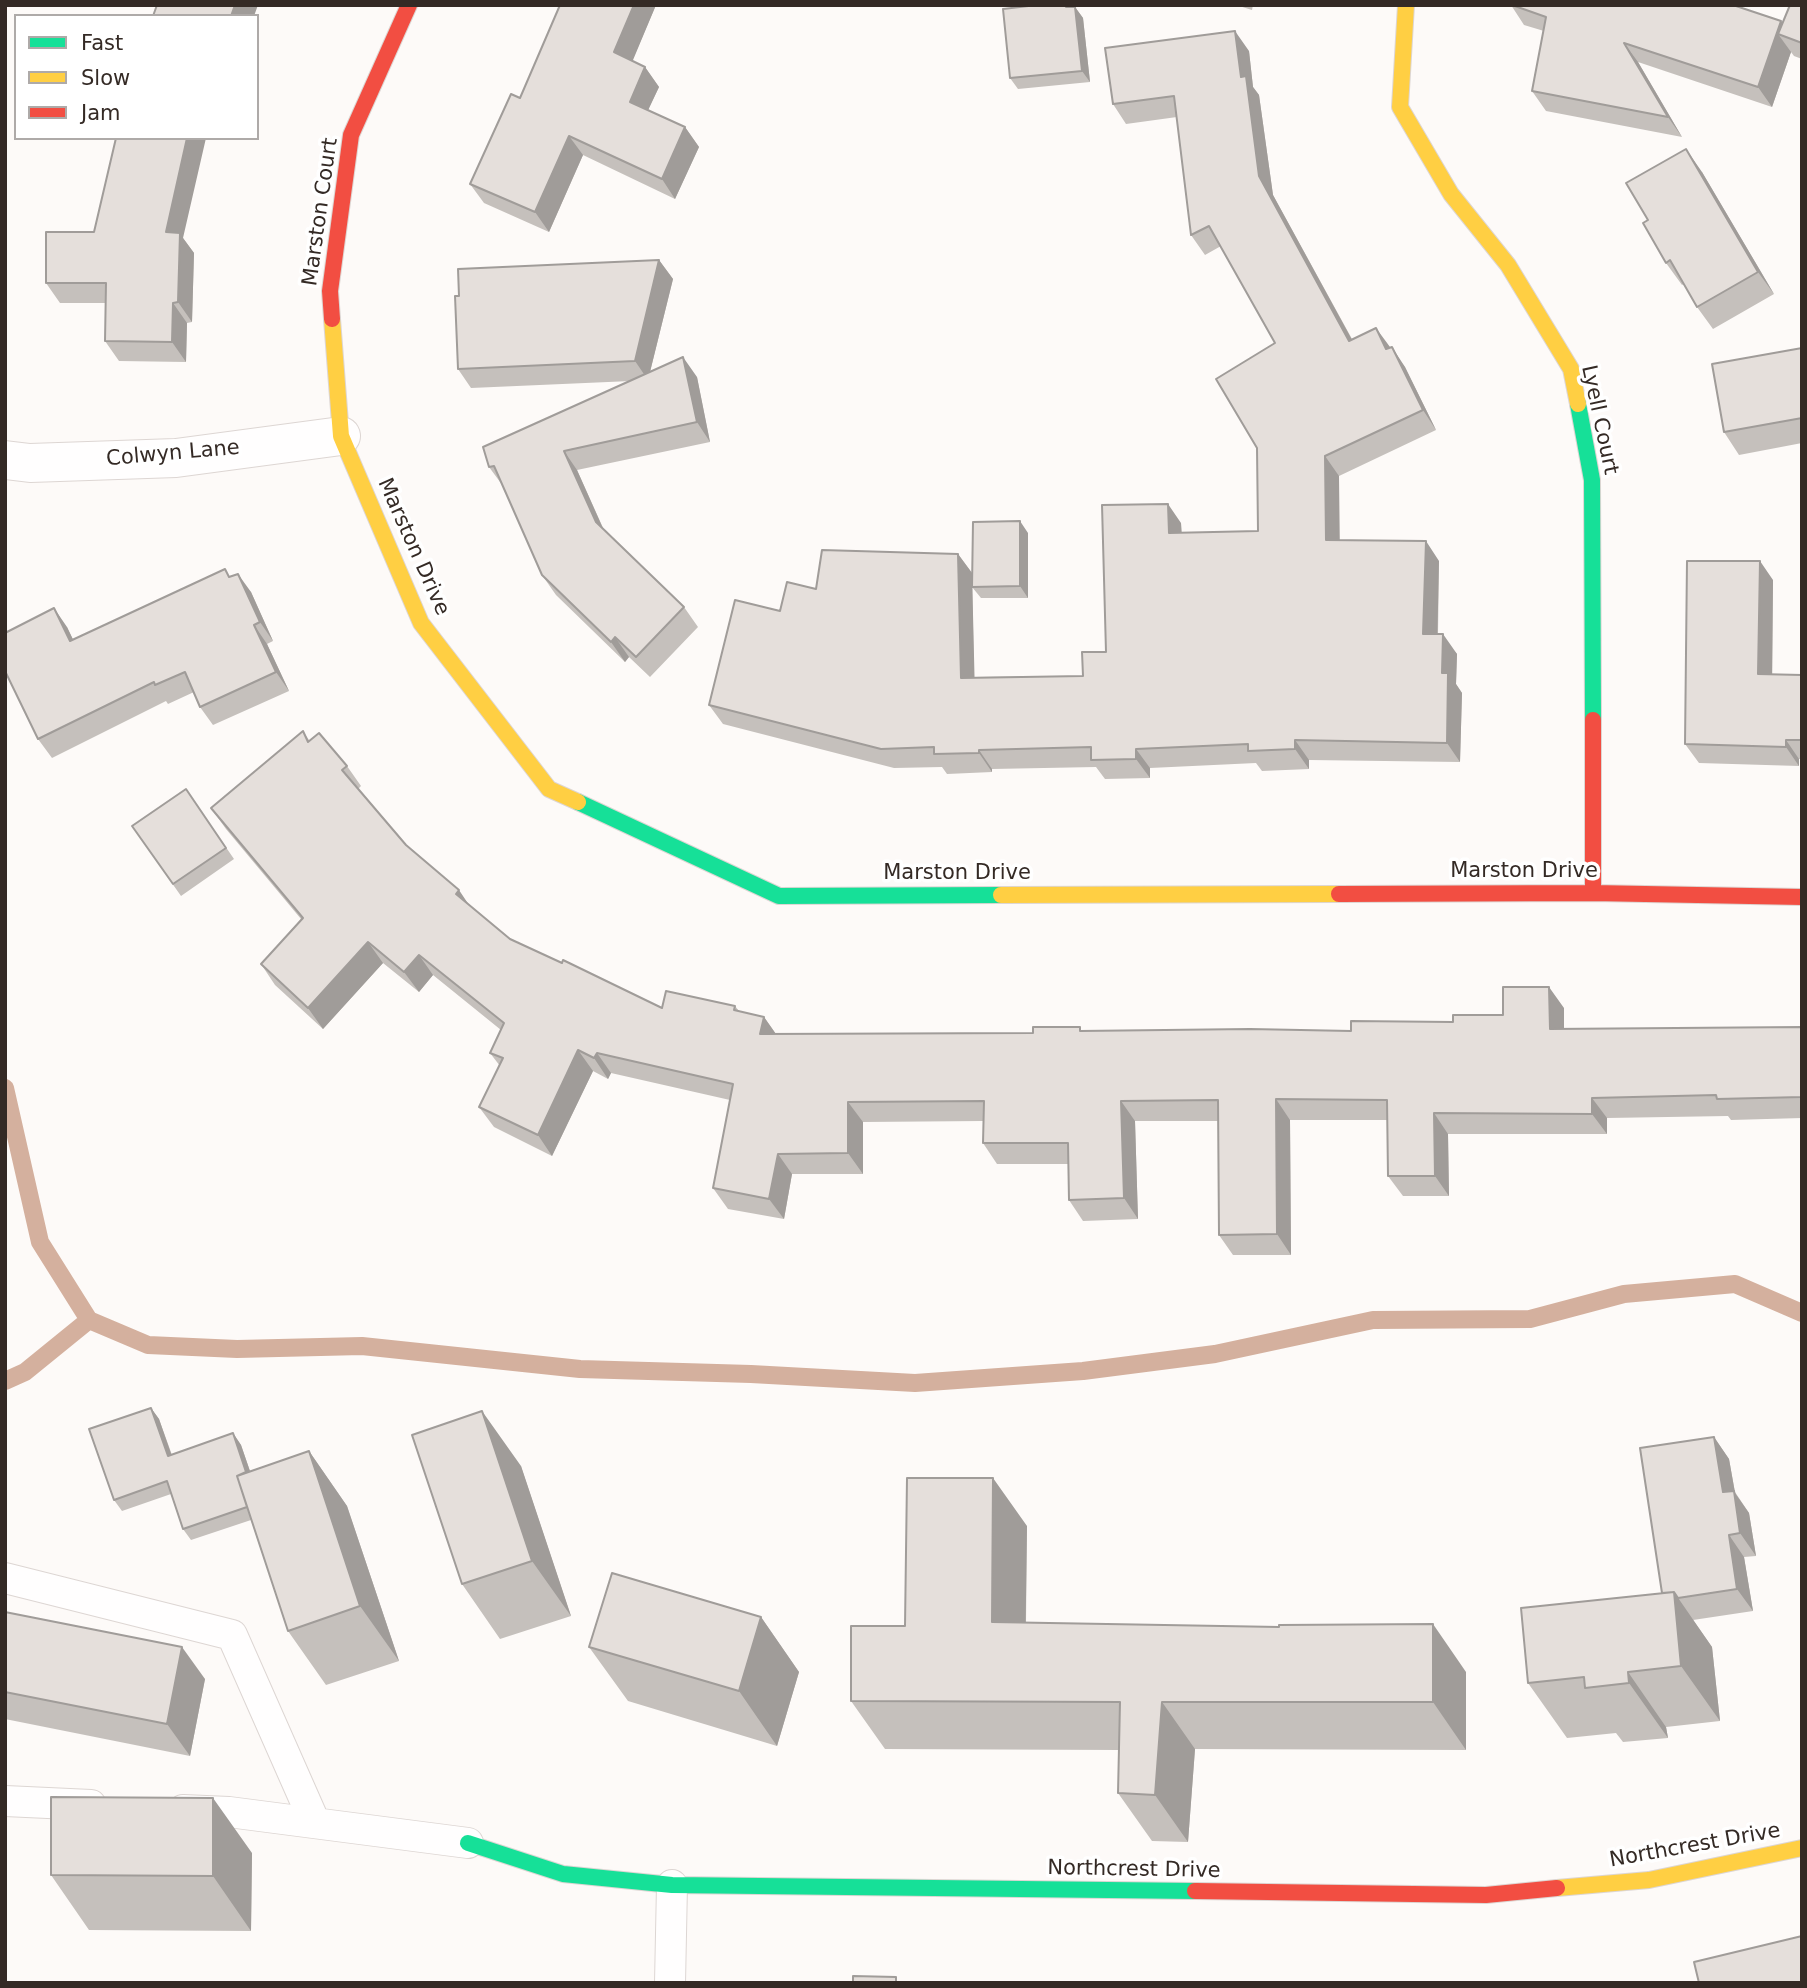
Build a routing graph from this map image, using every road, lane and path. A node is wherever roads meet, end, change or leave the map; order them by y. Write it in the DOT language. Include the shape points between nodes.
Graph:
graph roads {
  1 [pos="409,5"];
  2 [pos="1406,5"];
  3 [pos="341,436"];
  4 [pos="5,460"];
  5 [pos="1593,893"];
  6 [pos="1802,897"];
  7 [pos="5,1578"];
  8 [pos="5,1801"];
  9 [pos="117,1807"];
  10 [pos="159,1808"];
  11 [pos="315,1823"];
  12 [pos="467,1843"];
  13 [pos="1802,1848"];
  14 [pos="672,1885"];
  15 [pos="670,1983"];
  1 -- 3 [label="street, Marston Court" via="351,135 330,291"];
  2 -- 5 [label="street, Lyell Court" via="1400,107 1451,194 1508,265 1571,369 1592,480"];
  3 -- 4 [label="street, Colwyn Lane" via="176,458"];
  3 -- 5 [label="street, Marston Drive" via="421,622 549,789 779,896"];
  5 -- 6 [label="street, Marston Drive"];
  7 -- 11 [label="lane" via="232,1635"];
  8 -- 9 [label="lane"];
  10 -- 11 [label="lane"];
  11 -- 12 [label="lane"];
  12 -- 14 [label="street, Northcrest Drive" via="563,1874"];
  13 -- 14 [label="street, Northcrest Drive" via="1649,1880 1486,1895"];
  14 -- 15 [label="lane"];
}
